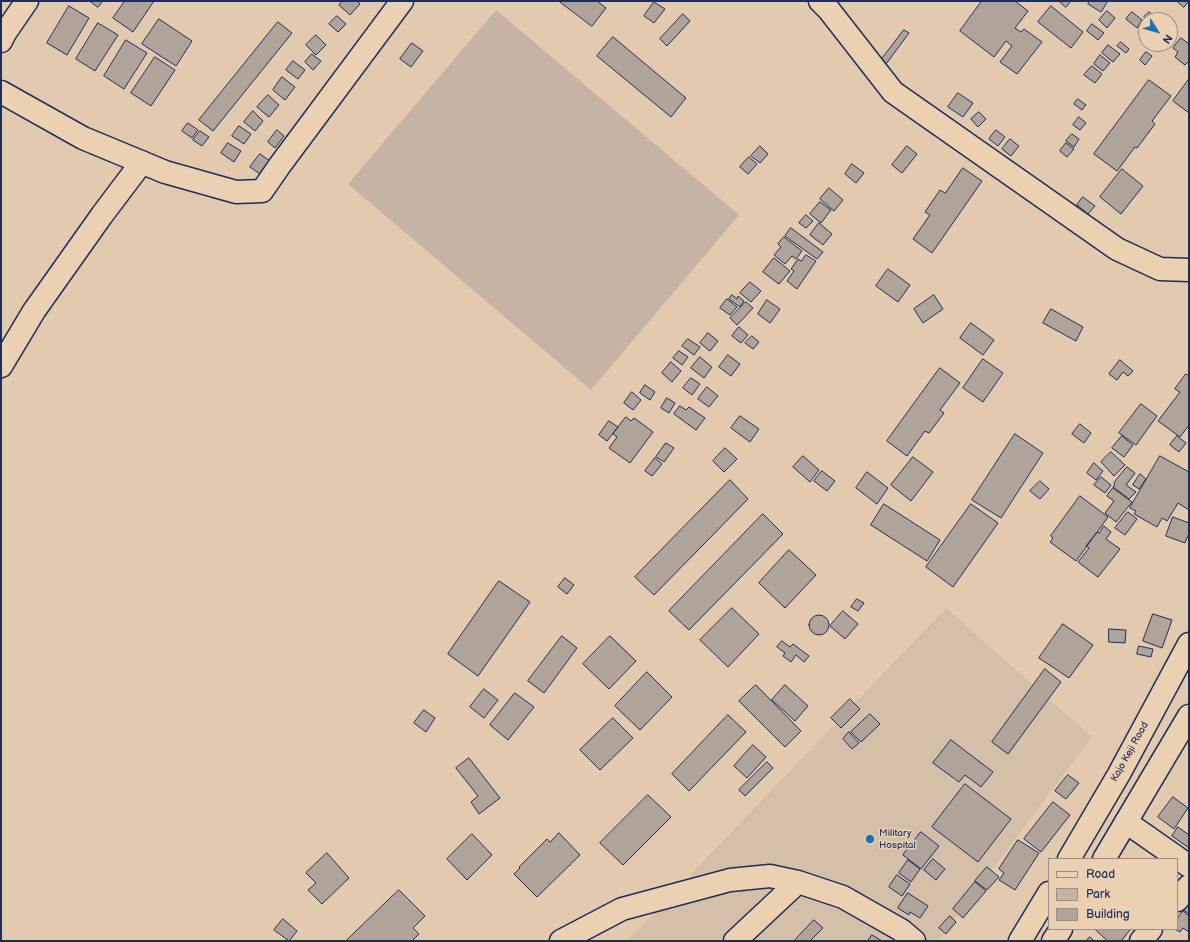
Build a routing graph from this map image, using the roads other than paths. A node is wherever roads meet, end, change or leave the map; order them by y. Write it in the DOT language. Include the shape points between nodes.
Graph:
graph roads {
  1 [pos="27,1"];
  2 [pos="402,1"];
  3 [pos="820,1"];
  4 [pos="1,41"];
  5 [pos="1,92"];
  6 [pos="142,162"];
  7 [pos="1189,270"];
  8 [pos="1,366"];
  9 [pos="1189,644"];
  10 [pos="1189,716"];
  11 [pos="1126,822"];
  12 [pos="1070,858"];
  13 [pos="1105,858"];
  14 [pos="1178,858"];
  15 [pos="1178,858"];
  16 [pos="1189,866"];
  17 [pos="798,882"];
  18 [pos="1189,886"];
  19 [pos="1048,895"];
  20 [pos="1178,899"];
  21 [pos="1059,930"];
  22 [pos="1150,930"];
  23 [pos="561,941"];
  24 [pos="735,941"];
  25 [pos="914,941"];
  26 [pos="1020,941"];
  27 [pos="1053,941"];
  28 [pos="1140,941"];
  1 -- 4 [label="street"];
  2 -- 6 [label="street" via="262,191 236,192 165,172"];
  3 -- 7 [label="street" via="893,92 1117,249 1160,269"];
  5 -- 6 [label="street" via="83,138"];
  6 -- 8 [label="street" via="34,311"];
  9 -- 12 [label="street, Kajo Keji Road" via="1119,774"];
  10 -- 11 [label="street"];
  11 -- 13 [label="street"];
  11 -- 15 [label="street"];
  14 -- 16 [label="street"];
  17 -- 23 [label="street" via="770,876 730,880 622,909"];
  17 -- 24 [label="street"];
  17 -- 25 [label="street" via="843,897"];
  18 -- 20 [label="street"];
  19 -- 26 [label="street"];
  21 -- 27 [label="street"];
  22 -- 28 [label="street"];
}
